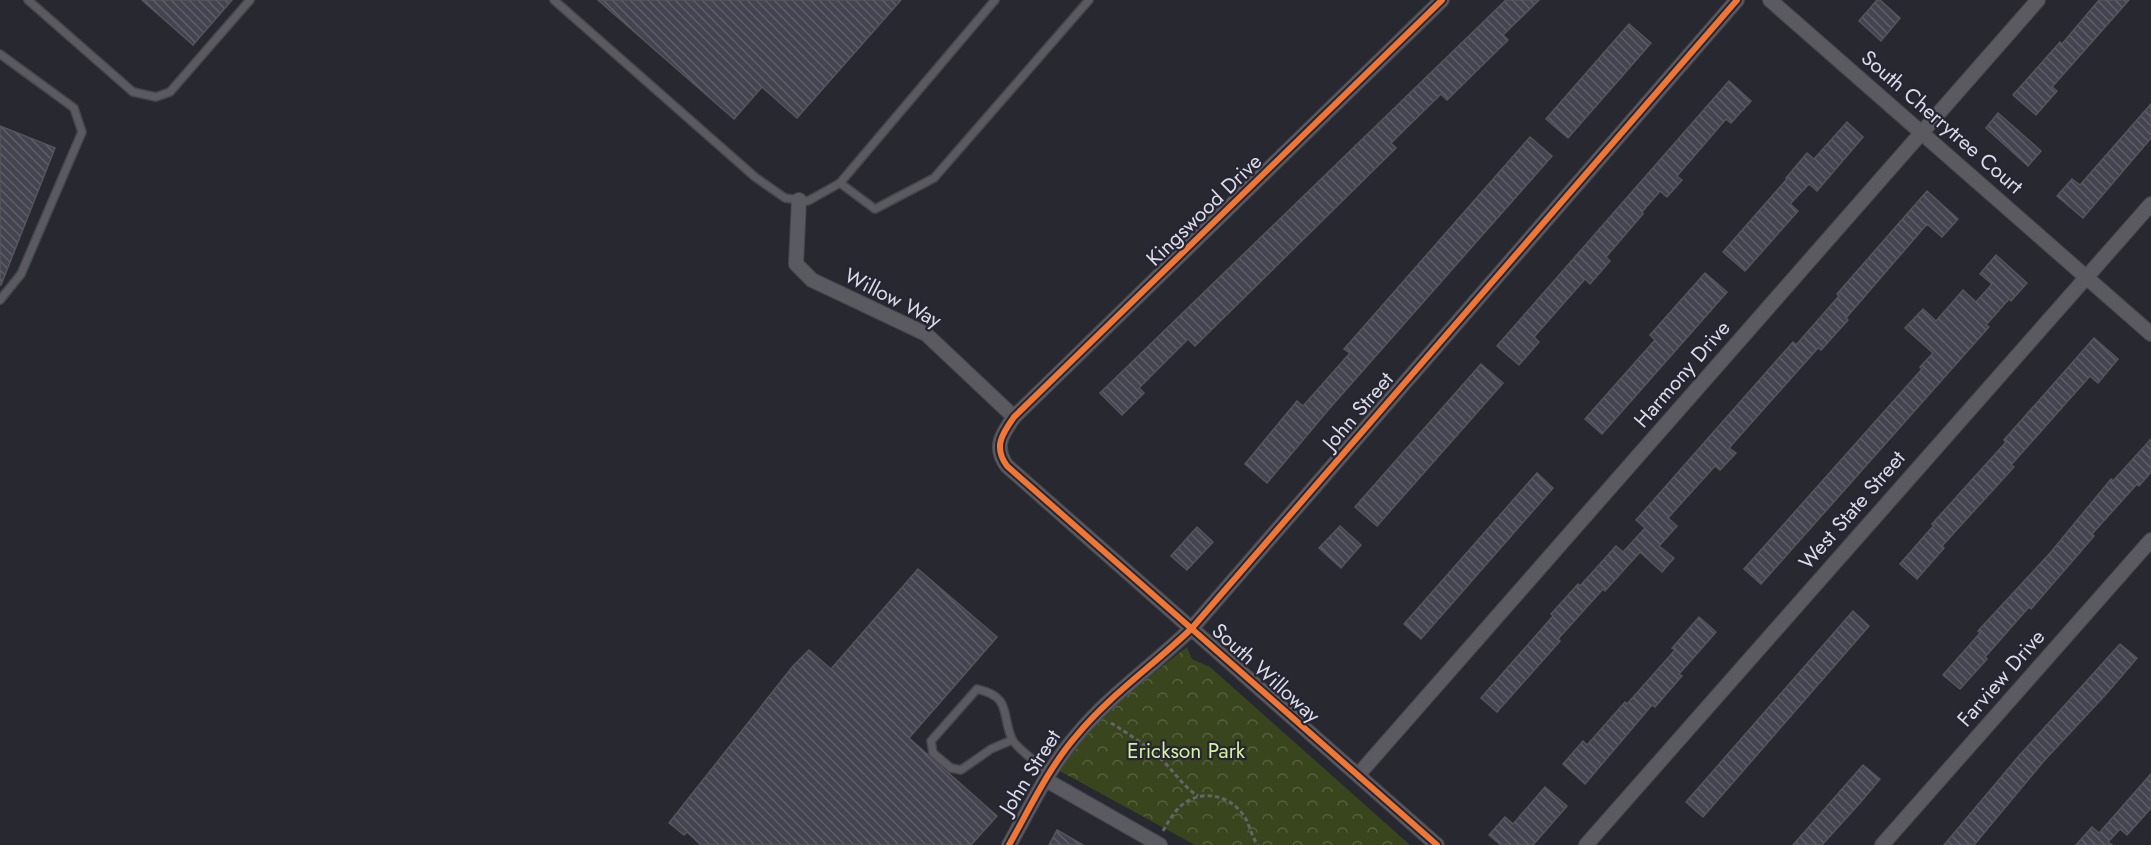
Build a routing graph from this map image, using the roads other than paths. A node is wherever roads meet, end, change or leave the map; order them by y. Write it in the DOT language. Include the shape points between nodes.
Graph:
graph roads {
  1 [pos="28,0"];
  2 [pos="250,0"];
  3 [pos="554,0"];
  4 [pos="995,0"];
  5 [pos="1089,0"];
  6 [pos="1442,0"];
  7 [pos="1737,0"];
  8 [pos="1770,0"];
  9 [pos="2038,0"];
  10 [pos="0,54"];
  11 [pos="1922,132"];
  12 [pos="840,183"];
  13 [pos="799,200"];
  14 [pos="2151,204"];
  15 [pos="2086,277"];
  16 [pos="0,300"];
  17 [pos="2151,334"];
  18 [pos="1014,417"];
  19 [pos="1000,450"];
  20 [pos="2151,540"];
  21 [pos="1192,628"];
  22 [pos="1012,740"];
  23 [pos="1358,775"];
  24 [pos="1048,777"];
  25 [pos="1157,844"];
  26 [pos="1009,845"];
  27 [pos="1437,845"];
  28 [pos="1586,845"];
  29 [pos="1882,845"];
  1 -- 2 [label="lane" via="133,92 156,97 170,92"];
  3 -- 13 [label="lane" via="755,177 785,198"];
  4 -- 12 [label="lane"];
  5 -- 12 [label="lane" via="934,178 875,209"];
  6 -- 18 [label="street, Kingswood Drive"];
  7 -- 21 [label="street, John Street"];
  8 -- 11 [label="street, South Cherrytree Court"];
  9 -- 11 [label="street, Harmony Drive"];
  10 -- 16 [label="lane" via="74,108 82,132 21,273"];
  11 -- 15 [label="street, South Cherrytree Court"];
  11 -- 23 [label="street, Harmony Drive"];
  12 -- 13 [label="lane" via="808,201"];
  13 -- 18 [label="street, Willow Way" via="796,264 812,280 926,334"];
  14 -- 15 [label="street, West State Street"];
  15 -- 17 [label="street, South Cherrytree Court"];
  15 -- 28 [label="street, West State Street"];
  18 -- 19 [label="street, Kingswood Drive" via="1002,434"];
  19 -- 21 [label="street, South Willoway" via="1006,466"];
  20 -- 29 [label="street, Farview Drive"];
  21 -- 23 [label="street, South Willoway"];
  21 -- 24 [label="street, John Street" via="1093,716"];
  22 -- 22 [label="lane" via="1004,705 990,692 977,689 931,741 933,753 951,768 961,770"];
  22 -- 24 [label="lane"];
  23 -- 27 [label="street, South Willoway"];
  24 -- 25 [label="street"];
  24 -- 26 [label="street, John Street"];
}
